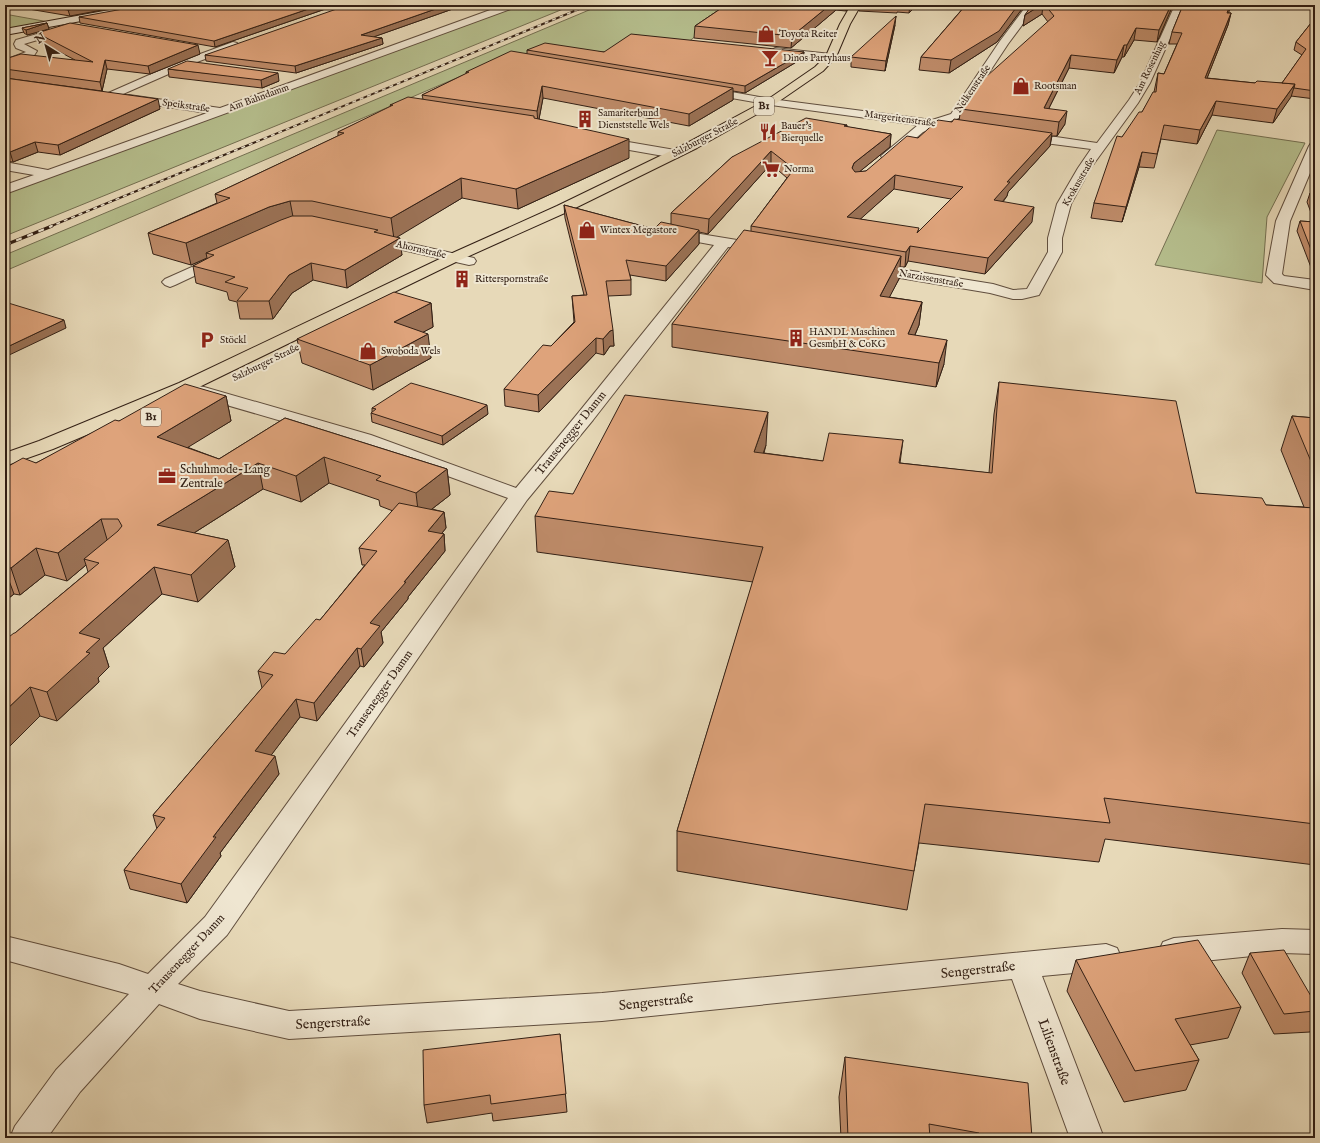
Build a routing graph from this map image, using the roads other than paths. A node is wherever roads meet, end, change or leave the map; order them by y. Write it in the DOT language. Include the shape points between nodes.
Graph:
graph roads {
  1 [pos="152,5"];
  2 [pos="513,5"];
  3 [pos="856,5"];
  4 [pos="1032,5"];
  5 [pos="1180,5"];
  6 [pos="60,22"];
  7 [pos="5,32"];
  8 [pos="245,41"];
  9 [pos="193,48"];
  10 [pos="763,50"];
  11 [pos="216,52"];
  12 [pos="831,56"];
  13 [pos="5,64"];
  14 [pos="185,64"];
  15 [pos="209,66"];
  16 [pos="286,76"];
  17 [pos="309,80"];
  18 [pos="694,89"];
  19 [pos="95,94"];
  20 [pos="110,96"];
  21 [pos="771,102"];
  22 [pos="224,111"];
  23 [pos="933,124"];
  24 [pos="979,130"];
  25 [pos="1009,134"];
  26 [pos="589,139"];
  27 [pos="1315,146"];
  28 [pos="1100,147"];
  29 [pos="675,154"];
  30 [pos="877,165"];
  31 [pos="5,166"];
  32 [pos="1310,169"];
  33 [pos="52,174"];
  34 [pos="5,190"];
  35 [pos="562,209"];
  36 [pos="583,214"];
  37 [pos="654,230"];
  38 [pos="362,237"];
  39 [pos="724,242"];
  40 [pos="747,246"];
  41 [pos="234,252"];
  42 [pos="461,259"];
  43 [pos="857,266"];
  44 [pos="170,282"];
  45 [pos="1315,285"];
  46 [pos="993,289"];
  47 [pos="185,387"];
  48 [pos="204,393"];
  49 [pos="5,460"];
  50 [pos="41,465"];
  51 [pos="520,496"];
  52 [pos="1315,942"];
  53 [pos="5,948"];
  54 [pos="1022,965"];
  55 [pos="153,989"];
  56 [pos="27,1138"];
  57 [pos="1087,1138"];
  1 -- 6 [label="street"];
  2 -- 17 [label="street, Am Bahndamm"];
  3 -- 12 [label="main road, Salzburger Straße / B1"];
  4 -- 23 [label="street, Nelkenstraße" via="955,116"];
  5 -- 28 [label="street, Am Rosenhag" via="1145,83"];
  6 -- 7 [label="street"];
  6 -- 13 [label="street" via="76,27 20,42 20,46 32,51 29,55"];
  8 -- 11 [label="street"];
  9 -- 11 [label="street"];
  10 -- 12 [label="street"];
  11 -- 14 [label="street"];
  12 -- 21 [label="main road, Salzburger Straße / B1" via="819,69"];
  14 -- 15 [label="street"];
  14 -- 20 [label="street"];
  16 -- 17 [label="street"];
  17 -- 22 [label="street, Am Bahndamm"];
  18 -- 21 [label="street, Margeritenstraße"];
  19 -- 20 [label="street, Speikstraße"];
  20 -- 22 [label="street, Speikstraße"];
  21 -- 23 [label="street, Margeritenstraße"];
  21 -- 29 [label="main road, Salzburger Straße / B1"];
  22 -- 33 [label="street, Am Bahndamm"];
  23 -- 24 [label="street, Margeritenstraße"];
  23 -- 30 [label="street, Nelkenstraße" via="919,129"];
  25 -- 28 [label="street"];
  26 -- 29 [label="street"];
  27 -- 32 [label="street"];
  28 -- 46 [label="street, Krokusstraße" via="1084,168 1064,204 1055,238 1055,252 1033,292 1012,295"];
  29 -- 35 [label="main road, Salzburger Straße / B1"];
  31 -- 33 [label="street"];
  32 -- 45 [label="street" via="1289,222 1274,275 1280,280"];
  33 -- 34 [label="street, Am Bahndamm"];
  35 -- 36 [label="street"];
  35 -- 42 [label="main road, Salzburger Straße / B1"];
  37 -- 39 [label="street"];
  38 -- 42 [label="street, Ahornstraße"];
  39 -- 40 [label="street"];
  39 -- 51 [label="street, Trausenegger Damm"];
  41 -- 44 [label="street"];
  42 -- 47 [label="main road, Salzburger Straße / B1"];
  42 -- 48 [label="main road, Salzburger Straße / B1"];
  43 -- 46 [label="street, Narzissenstraße"];
  47 -- 48 [label="street"];
  47 -- 49 [label="main road, Salzburger Straße / B1"];
  48 -- 50 [label="main road, Salzburger Straße / B1"];
  48 -- 51 [label="street" via="364,439"];
  51 -- 55 [label="street, Trausenegger Damm" via="216,926"];
  52 -- 54 [label="street, Sengerstraße" via="1282,941"];
  53 -- 55 [label="street, Sengerstraße" via="119,977"];
  54 -- 55 [label="street, Sengerstraße" via="602,1007 289,1025 200,1005"];
  54 -- 57 [label="street, Lilienstraße"];
  55 -- 56 [label="street, Trausenegger Damm" via="68,1081"];
}
